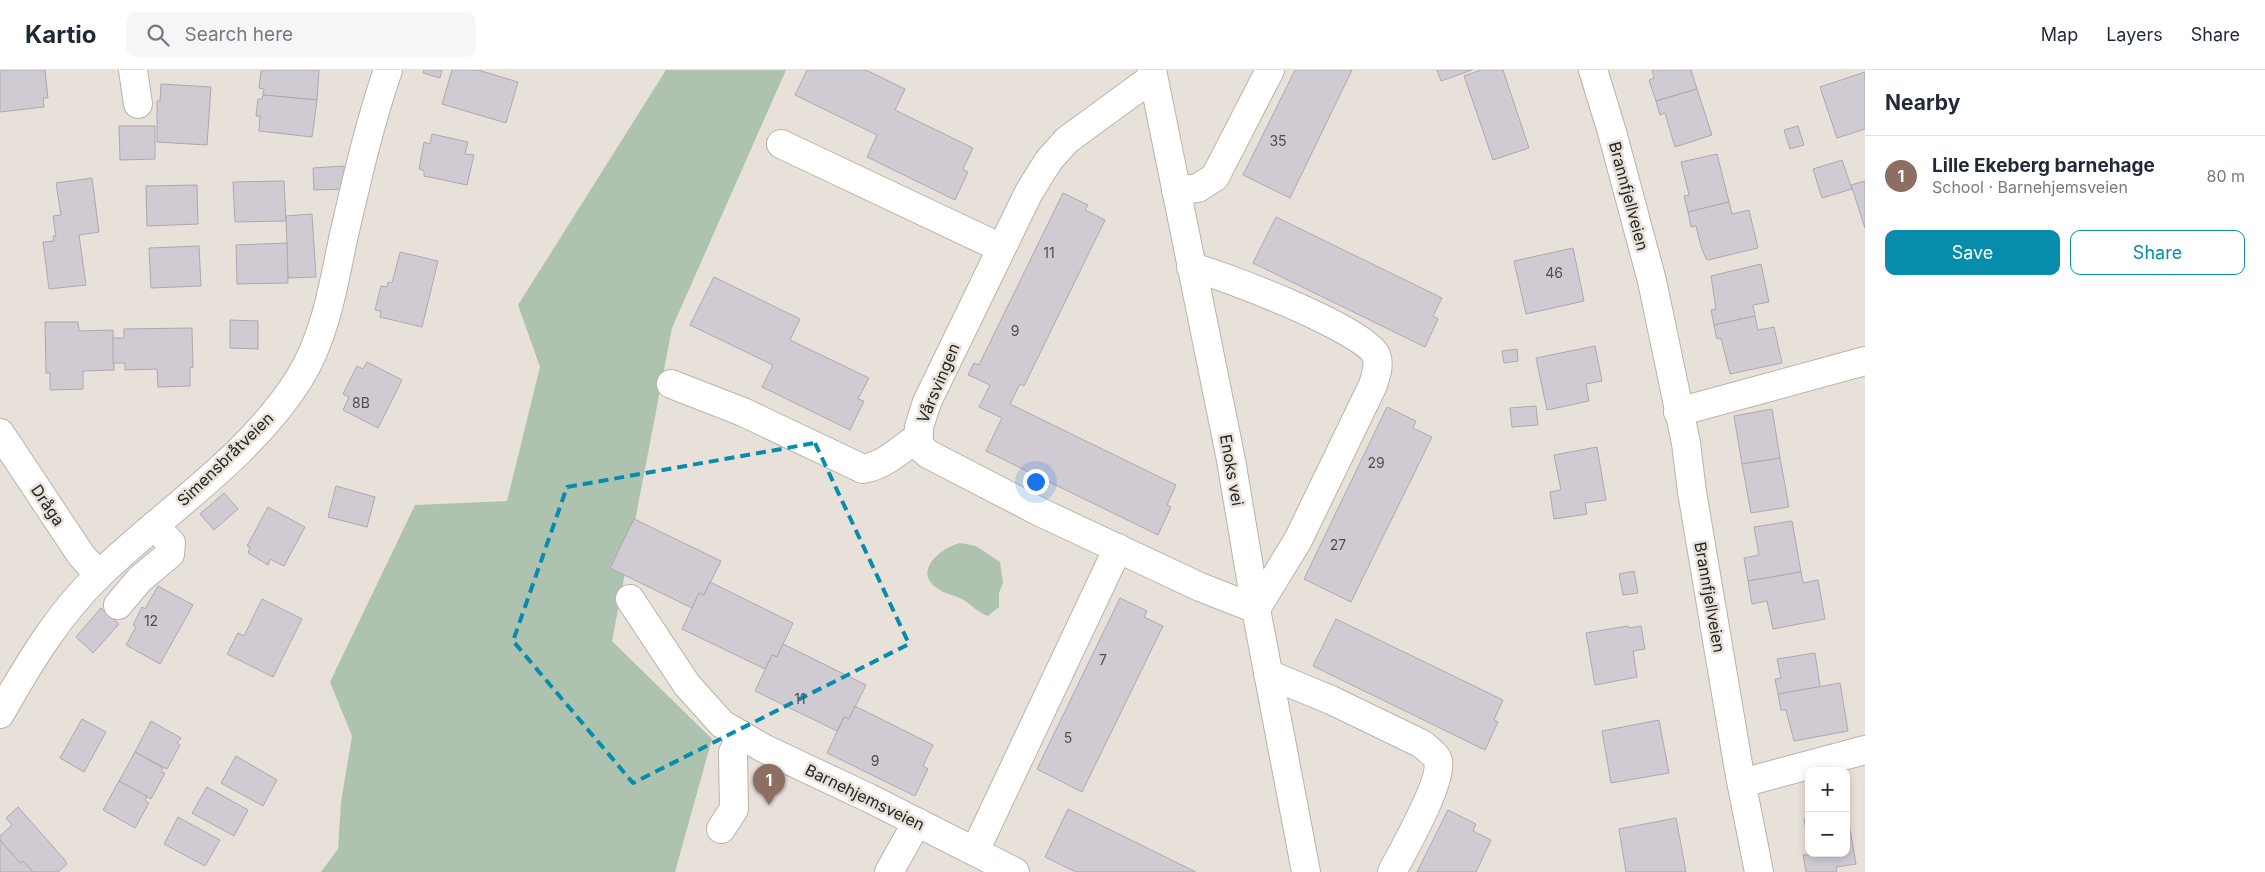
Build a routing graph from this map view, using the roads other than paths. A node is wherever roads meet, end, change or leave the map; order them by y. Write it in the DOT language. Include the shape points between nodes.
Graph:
graph roads {
  1 [pos="133,70"];
  2 [pos="388,70"];
  3 [pos="1270,70"];
  4 [pos="1593,70"];
  5 [pos="1152,74"];
  6 [pos="138,104"];
  7 [pos="781,144"];
  8 [pos="1176,192"];
  9 [pos="1001,248"];
  10 [pos="1192,267"];
  11 [pos="1865,361"];
  12 [pos="671,384"];
  13 [pos="1678,412"];
  14 [pos="0,433"];
  15 [pos="918,436"];
  16 [pos="154,526"];
  17 [pos="1118,548"];
  18 [pos="99,575"];
  19 [pos="630,599"];
  20 [pos="118,605"];
  21 [pos="1256,609"];
  22 [pos="1268,674"];
  23 [pos="0,714"];
  24 [pos="732,730"];
  25 [pos="1865,750"];
  26 [pos="1742,783"];
  27 [pos="917,822"];
  28 [pos="721,829"];
  29 [pos="975,851"];
  30 [pos="889,872"];
  31 [pos="1015,872"];
  32 [pos="1306,872"];
  33 [pos="1392,872"];
  34 [pos="1759,872"];
  1 -- 6 [label="street"];
  2 -- 16 [label="street, Simensbråtveien" via="353,196 325,322 313,353 298,380 262,426"];
  3 -- 8 [label="street" via="1215,178 1198,188"];
  4 -- 13 [label="street, Brannfjellveien" via="1652,281"];
  5 -- 8 [label="street, Enoks vei"];
  5 -- 9 [label="street, Vårsvingen" via="1067,140 1049,160"];
  7 -- 9 [label="street"];
  8 -- 10 [label="street, Enoks vei"];
  9 -- 15 [label="street, Vårsvingen" via="927,402"];
  10 -- 21 [label="street, Enoks vei" via="1231,460"];
  10 -- 21 [label="street" via="1248,286 1308,313 1354,335 1376,355 1378,368 1373,385 1298,540"];
  11 -- 13 [label="street"];
  12 -- 15 [label="street" via="743,412 863,469 893,456"];
  13 -- 26 [label="street, Brannfjellveien" via="1686,443"];
  14 -- 18 [label="street, Dråga" via="81,555"];
  15 -- 17 [label="street, Vårsvingen" via="918,445 928,454"];
  16 -- 18 [label="street, Simensbråtveien"];
  16 -- 20 [label="street" via="171,544 170,554 140,579"];
  17 -- 21 [label="street, Vårsvingen" via="1200,587"];
  17 -- 29 [label="street"];
  18 -- 23 [label="street, Simensbråtveien" via="45,641"];
  19 -- 24 [label="street, Barnehjemsveien" via="687,685"];
  21 -- 22 [label="street, Enoks vei"];
  22 -- 32 [label="street, Enoks vei"];
  22 -- 33 [label="street" via="1331,700 1422,744 1434,754 1438,761 1435,782"];
  24 -- 27 [label="street, Barnehjemsveien"];
  24 -- 28 [label="street" via="734,809"];
  25 -- 26 [label="street"];
  26 -- 34 [label="street, Brannfjellveien"];
  27 -- 29 [label="street, Barnehjemsveien"];
  27 -- 30 [label="street"];
  29 -- 31 [label="street, Barnehjemsveien"];
}
